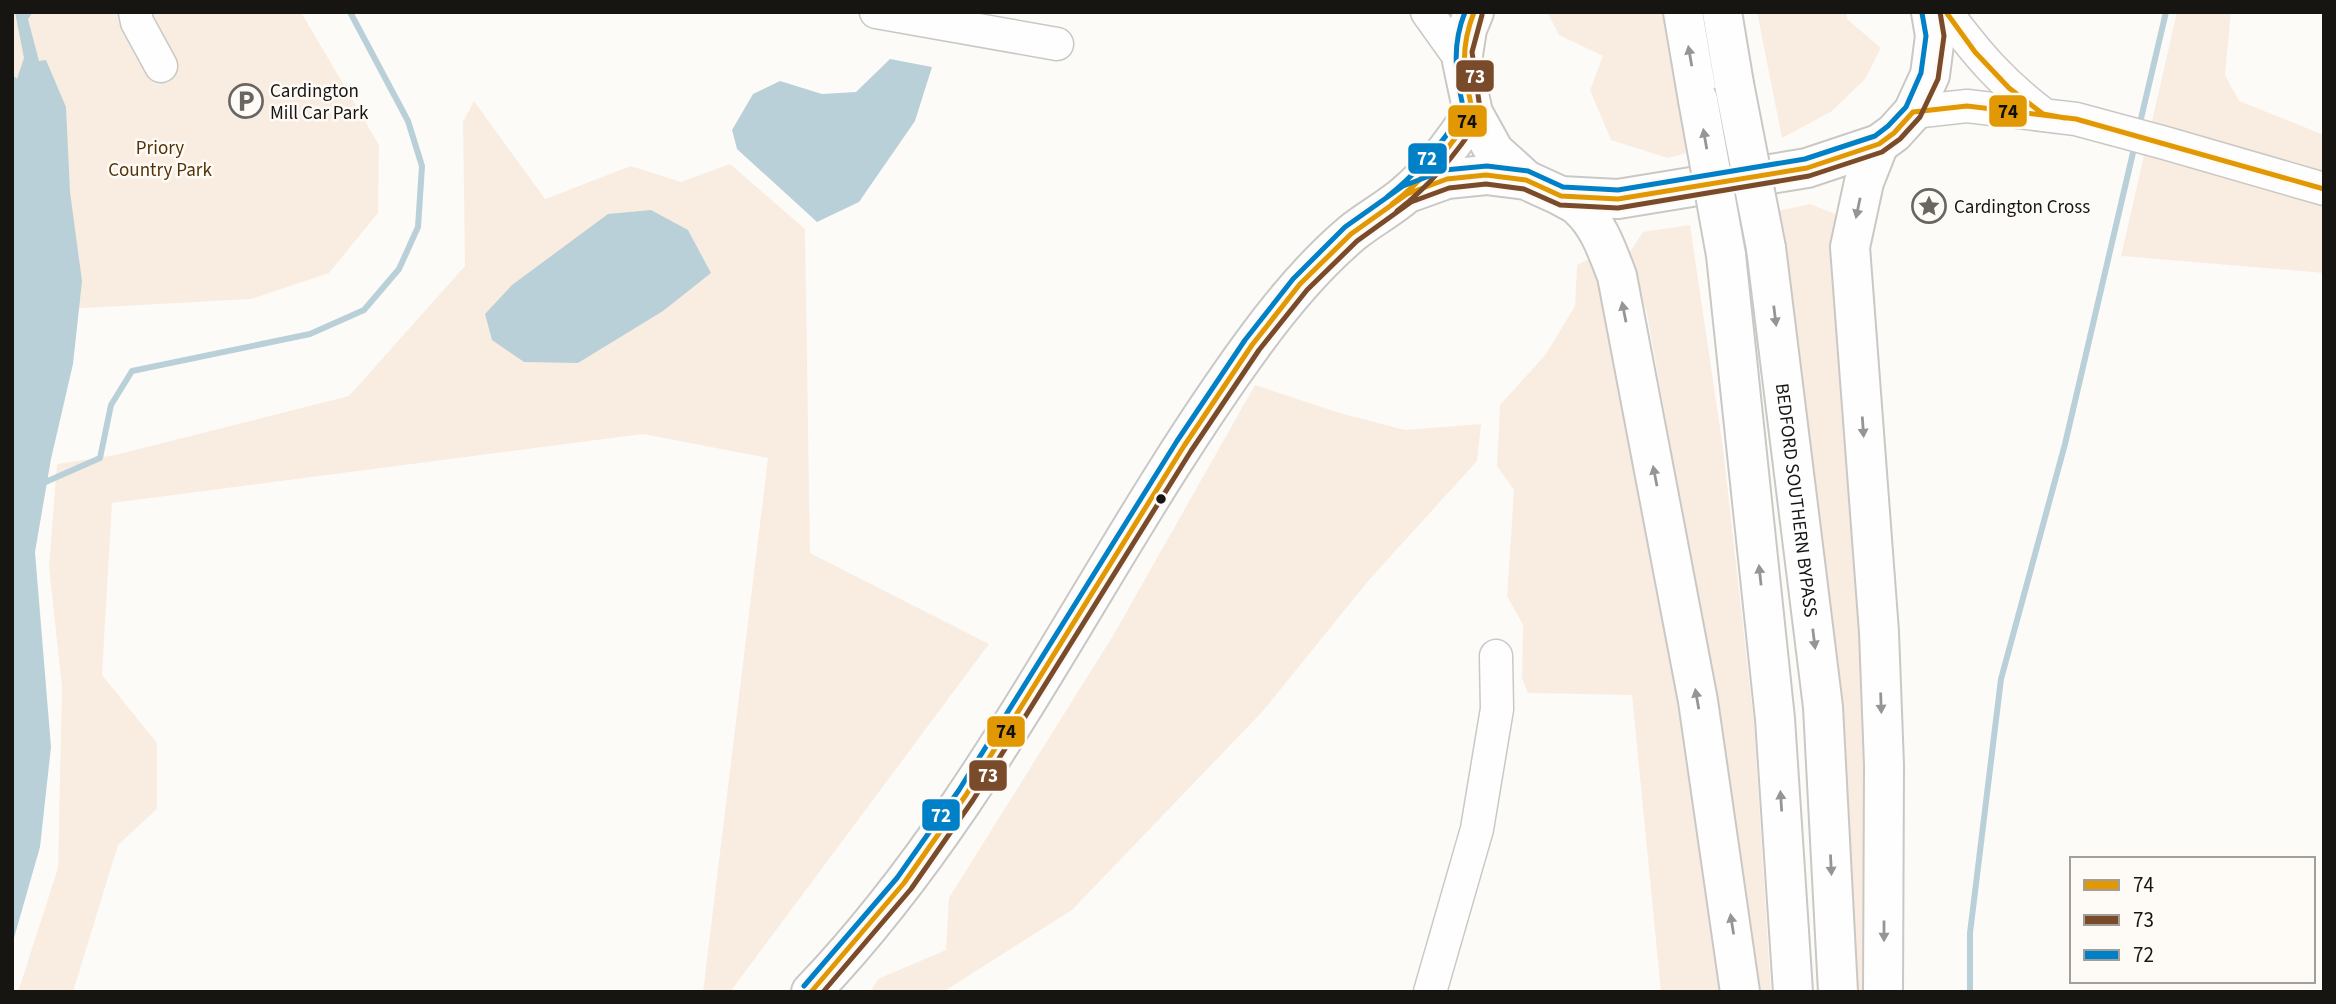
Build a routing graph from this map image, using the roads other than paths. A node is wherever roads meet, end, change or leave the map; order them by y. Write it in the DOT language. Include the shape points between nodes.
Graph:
graph roads {
  1 [pos="135,12"];
  2 [pos="1427,12"];
  3 [pos="1474,12"];
  4 [pos="1683,12"];
  5 [pos="1722,12"];
  6 [pos="1931,12"];
  7 [pos="1945,12"];
  8 [pos="890,14"];
  9 [pos="1057,44"];
  10 [pos="1462,61"];
  11 [pos="161,66"];
  12 [pos="1913,112"];
  13 [pos="1473,113"];
  14 [pos="2043,114"];
  15 [pos="1879,144"];
  16 [pos="1526,180"];
  17 [pos="2324,189"];
  18 [pos="1407,194"];
  19 [pos="1561,196"];
  20 [pos="1496,656"];
  21 [pos="811,992"];
  22 [pos="1430,992"];
  23 [pos="1740,992"];
  24 [pos="1793,992"];
  25 [pos="1838,992"];
  26 [pos="1883,992"];
  1 -- 11 [label="street"];
  2 -- 10 [label="street"];
  3 -- 10 [label="main road"];
  24 -- 4 [label="main road, one-way, bridge" via="1775,719 1726,254"];
  5 -- 25 [label="main road, BEDFORD SOUTHERN BYPASS, one-way, bridge" via="1766,248 1823,707"];
  6 -- 12 [label="main road" via="1935,36 1930,75"];
  7 -- 14 [label="street" via="2001,80"];
  8 -- 9 [label="street"];
  10 -- 13 [label="main road"];
  12 -- 14 [label="street" via="1967,106"];
  12 -- 15 [label="main road"];
  13 -- 16 [label="main road" via="1494,151"];
  13 -- 18 [label="main road"];
  14 -- 17 [label="street" via="2113,128"];
  15 -- 19 [label="main road" via="1807,168 1618,200"];
  15 -- 26 [label="main road, one-way" via="1864,182 1850,247 1879,632 1884,765"];
  16 -- 18 [label="main road" via="1486,175 1447,179"];
  16 -- 19 [label="main road"];
  18 -- 21 [label="main road" via="1343,242 1300,284 1252,345 966,795 904,883"];
  23 -- 19 [label="main road, one-way" via="1698,701 1617,276 1592,223"];
  20 -- 22 [label="street" via="1497,709 1477,829"];
}
